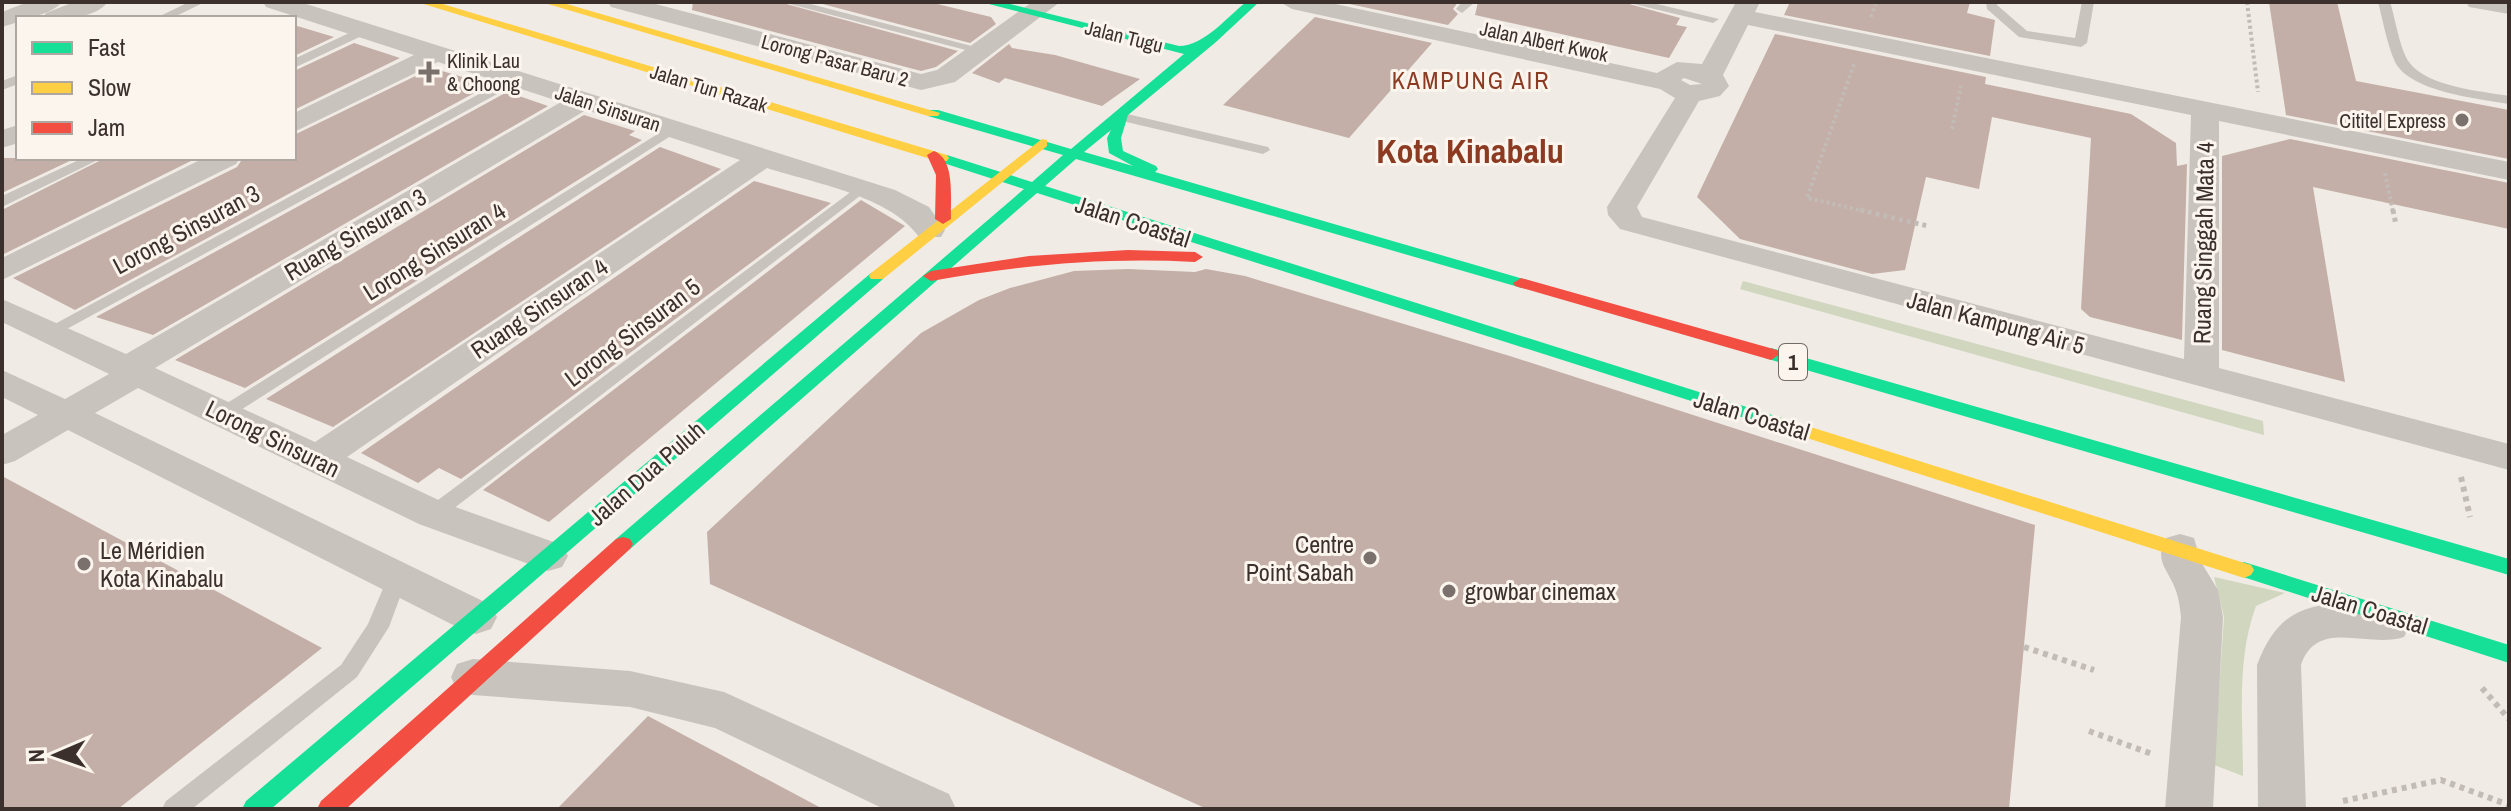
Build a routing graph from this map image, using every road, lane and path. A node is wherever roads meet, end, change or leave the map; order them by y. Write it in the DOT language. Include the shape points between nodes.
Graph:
graph roads {
  1 [pos="50,2"];
  2 [pos="96,2"];
  3 [pos="199,2"];
  4 [pos="423,2"];
  5 [pos="436,2"];
  6 [pos="547,2"];
  7 [pos="620,2"];
  8 [pos="788,2"];
  9 [pos="987,2"];
  10 [pos="1253,2"];
  11 [pos="1292,2"];
  12 [pos="1365,2"];
  13 [pos="1631,2"];
  14 [pos="1992,2"];
  15 [pos="2088,2"];
  16 [pos="2247,2"];
  17 [pos="2384,2"];
  18 [pos="2478,2"];
  19 [pos="2509,7"];
  20 [pos="675,8"];
  21 [pos="1041,8"];
  22 [pos="282,10"];
  23 [pos="1731,10"];
  24 [pos="463,14"];
  25 [pos="60,16"];
  26 [pos="167,16"];
  27 [pos="2,20"];
  28 [pos="366,29"];
  29 [pos="1212,39"];
  30 [pos="1862,41"];
  31 [pos="981,50"];
  32 [pos="437,53"];
  33 [pos="1966,62"];
  34 [pos="296,63"];
  35 [pos="516,78"];
  36 [pos="1685,79"];
  37 [pos="583,100"];
  38 [pos="2509,100"];
  39 [pos="2205,109"];
  40 [pos="1123,117"];
  41 [pos="2262,121"];
  42 [pos="296,123"];
  43 [pos="672,129"];
  44 [pos="1952,129"];
  45 [pos="1042,143"];
  46 [pos="2379,145"];
  47 [pos="1263,150"];
  48 [pos="1079,153"];
  49 [pos="934,155"];
  50 [pos="762,158"];
  51 [pos="91,160"];
  52 [pos="222,160"];
  53 [pos="2509,171"];
  54 [pos="994,177"];
  55 [pos="1033,188"];
  56 [pos="860,189"];
  57 [pos="1215,192"];
  58 [pos="2,202"];
  59 [pos="936,224"];
  60 [pos="2396,225"];
  61 [pos="1928,226"];
  62 [pos="2,270"];
  63 [pos="931,276"];
  64 [pos="1346,288"];
  65 [pos="2,309"];
  66 [pos="48,332"];
  67 [pos="131,371"];
  68 [pos="2201,376"];
  69 [pos="2,382"];
  70 [pos="66,414"];
  71 [pos="222,414"];
  72 [pos="2,452"];
  73 [pos="2509,457"];
  74 [pos="317,459"];
  75 [pos="433,514"];
  76 [pos="2180,549"];
  77 [pos="548,556"];
  78 [pos="2509,567"];
  79 [pos="397,578"];
  80 [pos="476,617"];
  81 [pos="2423,625"];
  82 [pos="2024,647"];
  83 [pos="2509,654"];
  84 [pos="2094,670"];
  85 [pos="473,677"];
  86 [pos="2343,801"];
  87 [pos="2509,805"];
  88 [pos="174,809"];
  89 [pos="254,809"];
  90 [pos="329,809"];
  91 [pos="932,809"];
  92 [pos="2189,809"];
  93 [pos="2282,809"];
  1 -- 27 [label="street"];
  2 -- 25 [label="street"];
  3 -- 26 [label="lane"];
  4 -- 24 [label="main road, Jalan Tun Razak"];
  5 -- 24 [label="main road"];
  6 -- 45 [label="main road, Jalan Tun Razak"];
  7 -- 20 [label="street, Lorong Pasar Baru 2"];
  8 -- 31 [label="lane"];
  9 -- 21 [label="main road, Jalan Tugu"];
  10 -- 29 [label="main road, Jalan Dua Puluh"];
  11 -- 36 [label="street, Jalan Albert Kwok"];
  12 -- 36 [label="street, Jalan Albert Kwok"];
  13 -- 23 [label="lane"];
  14 -- 15 [label="lane" via="2023,34 2081,43"];
  16 -- 41 [label="path"];
  17 -- 38 [label="lane" via="2402,63 2409,69 2444,87"];
  18 -- 19 [label="street"];
  20 -- 31 [label="street, Lorong Pasar Baru 2" via="916,81 946,76"];
  21 -- 29 [label="main road, Jalan Tugu" via="1179,50"];
  21 -- 31 [label="street, Lorong Pasar Baru 2"];
  22 -- 28 [label="street, Jalan Sinsuran"];
  23 -- 30 [label="street"];
  23 -- 36 [label="street"];
  24 -- 49 [label="main road, Jalan Tun Razak"];
  28 -- 32 [label="street, Jalan Sinsuran"];
  28 -- 34 [label="lane"];
  29 -- 40 [label="main road, Jalan Dua Puluh"];
  30 -- 33 [label="street"];
  30 -- 61 [label="path" via="1807,198"];
  32 -- 35 [label="street, Jalan Sinsuran"];
  32 -- 42 [label="street"];
  33 -- 39 [label="street"];
  33 -- 44 [label="path"];
  35 -- 37 [label="street, Jalan Sinsuran"];
  35 -- 66 [label="lane, Lorong Sinsuran 3"];
  36 -- 68 [label="street, Jalan Kampung Air 5" via="1622,207 1631,223"];
  37 -- 43 [label="street, Jalan Sinsuran"];
  37 -- 67 [label="street, Ruang Sinsuran 3"];
  39 -- 41 [label="street"];
  39 -- 68 [label="street, Ruang Singgah Mata 4"];
  40 -- 47 [label="lane"];
  40 -- 48 [label="main road, Jalan Dua Puluh"];
  40 -- 57 [label="main road" via="1114,138 1116,153"];
  41 -- 46 [label="street"];
  43 -- 50 [label="street, Jalan Sinsuran"];
  43 -- 71 [label="lane, Lorong Sinsuran 4"];
  45 -- 48 [label="main road, Jalan Coastal"];
  45 -- 54 [label="main road, Jalan Dua Puluh"];
  46 -- 53 [label="street"];
  46 -- 60 [label="path"];
  48 -- 55 [label="main road, Jalan Dua Puluh"];
  48 -- 57 [label="main road, Jalan Coastal / 1"];
  49 -- 54 [label="main road, Jalan Tun Razak"];
  49 -- 59 [label="main road" via="943,175"];
  50 -- 56 [label="street, Jalan Sinsuran"];
  50 -- 74 [label="street, Ruang Sinsuran 4"];
  51 -- 58 [label="lane"];
  52 -- 62 [label="street"];
  54 -- 55 [label="main road, Jalan Coastal"];
  54 -- 59 [label="main road, Jalan Dua Puluh"];
  55 -- 63 [label="main road, Jalan Dua Puluh"];
  55 -- 64 [label="main road, Jalan Coastal"];
  56 -- 59 [label="street, Jalan Sinsuran" via="908,206"];
  56 -- 75 [label="lane, Lorong Sinsuran 5"];
  57 -- 78 [label="main road, Jalan Coastal / 1"];
  59 -- 77 [label="main road, Jalan Dua Puluh"];
  63 -- 64 [label="main road" via="1051,257 1164,253 1230,261"];
  63 -- 85 [label="main road, Jalan Dua Puluh"];
  64 -- 76 [label="main road, Jalan Coastal"];
  65 -- 66 [label="street, Lorong Sinsuran"];
  66 -- 67 [label="street, Lorong Sinsuran"];
  67 -- 70 [label="street, Ruang Sinsuran 3"];
  67 -- 71 [label="street, Lorong Sinsuran"];
  68 -- 73 [label="street, Jalan Kampung Air 5"];
  69 -- 70 [label="street"];
  70 -- 72 [label="street, Ruang Sinsuran 3"];
  70 -- 79 [label="street"];
  71 -- 74 [label="street, Lorong Sinsuran"];
  74 -- 75 [label="street, Lorong Sinsuran"];
  75 -- 77 [label="street, Lorong Sinsuran"];
  76 -- 81 [label="main road, Jalan Coastal"];
  76 -- 92 [label="street" via="2202,617"];
  77 -- 80 [label="main road, Jalan Dua Puluh"];
  79 -- 80 [label="street"];
  79 -- 88 [label="lane" via="386,616 349,671"];
  80 -- 89 [label="main road, Jalan Dua Puluh"];
  81 -- 83 [label="main road, Jalan Coastal"];
  81 -- 93 [label="street" via="2329,620 2307,625 2288,641 2279,665"];
  82 -- 84 [label="path"];
  85 -- 90 [label="main road, Jalan Dua Puluh"];
  85 -- 91 [label="street" via="630,689 724,711"];
  86 -- 87 [label="path" via="2441,780"];
}
